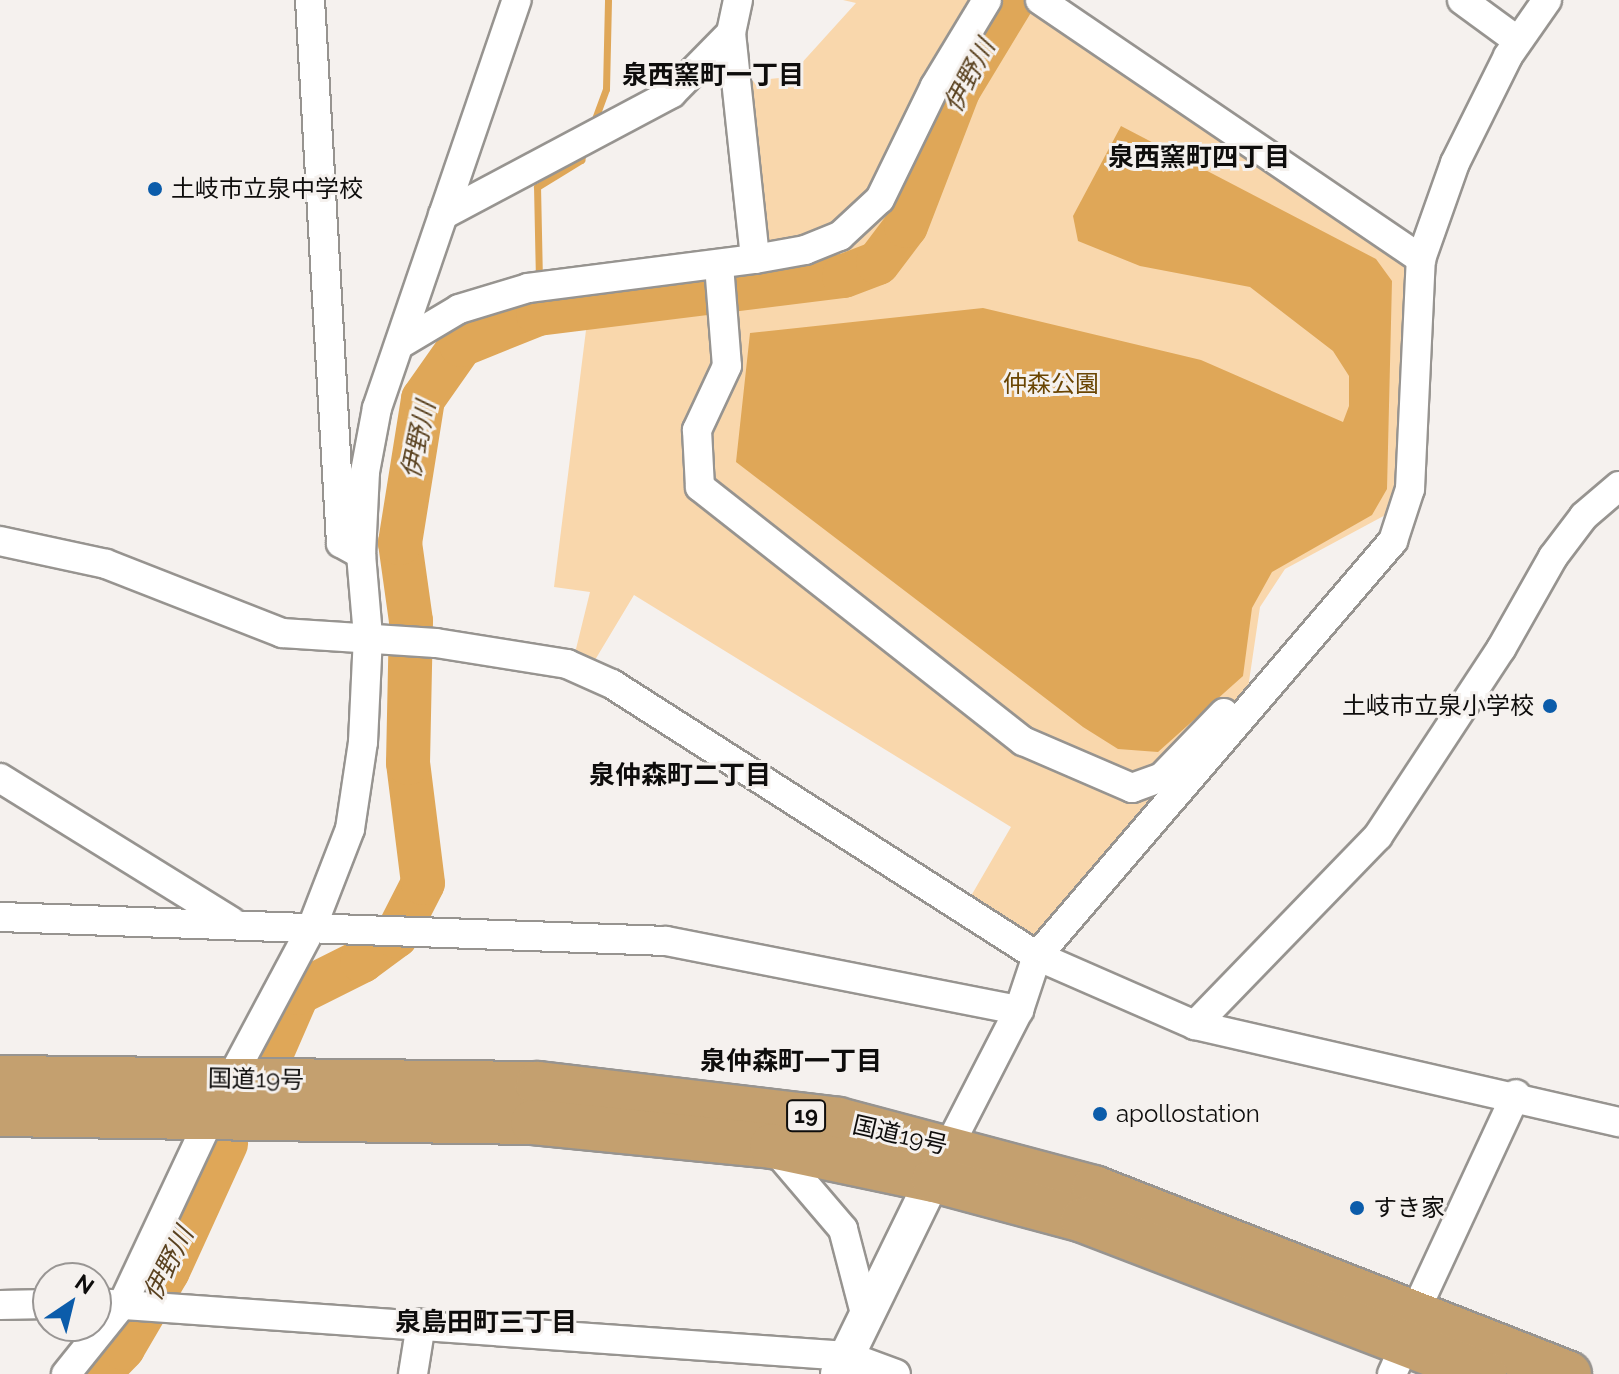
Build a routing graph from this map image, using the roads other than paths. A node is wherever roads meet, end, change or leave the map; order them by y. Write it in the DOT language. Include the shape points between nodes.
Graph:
graph roads {
  1 [pos="310,0"];
  2 [pos="517,0"];
  3 [pos="738,0"];
  4 [pos="987,0"];
  5 [pos="1040,0"];
  6 [pos="1462,0"];
  7 [pos="1547,0"];
  8 [pos="731,33"];
  9 [pos="1518,41"];
  10 [pos="443,215"];
  11 [pos="755,259"];
  12 [pos="1421,259"];
  13 [pos="719,265"];
  14 [pos="402,343"];
  15 [pos="1619,486"];
  16 [pos="0,541"];
  17 [pos="361,554"];
  18 [pos="378,638"];
  19 [pos="1254,705"];
  20 [pos="0,778"];
  21 [pos="0,917"];
  22 [pos="233,923"];
  23 [pos="312,927"];
  24 [pos="1037,956"];
  25 [pos="1019,1010"];
  26 [pos="1195,1025"];
  27 [pos="0,1078"];
  28 [pos="1516,1094"];
  29 [pos="221,1097"];
  30 [pos="0,1114"];
  31 [pos="1619,1122"];
  32 [pos="772,1146"];
  33 [pos="942,1163"];
  34 [pos="112,1297"];
  35 [pos="112,1303"];
  36 [pos="32,1304"];
  37 [pos="0,1305"];
  38 [pos="866,1317"];
  39 [pos="421,1324"];
  40 [pos="85,1342"];
  41 [pos="1404,1343"];
  42 [pos="843,1365"];
  43 [pos="66,1374"];
  44 [pos="413,1374"];
  45 [pos="896,1374"];
  46 [pos="1484,1374"];
  47 [pos="1569,1374"];
  1 -- 17 [label="street" via="341,543"];
  2 -- 10 [label="street"];
  3 -- 8 [label="street"];
  4 -- 11 [label="street" via="935,86 880,199 840,236 805,250"];
  5 -- 12 [label="street"];
  6 -- 9 [label="street"];
  7 -- 9 [label="street"];
  8 -- 10 [label="street" via="672,93"];
  8 -- 11 [label="street"];
  9 -- 12 [label="street" via="1455,163"];
  10 -- 14 [label="street"];
  11 -- 13 [label="street"];
  12 -- 19 [label="street" via="1410,489 1393,541"];
  13 -- 14 [label="street" via="528,288 459,309"];
  13 -- 19 [label="street" via="727,366 697,430 700,487 1023,741 1132,788 1162,777 1237,699"];
  14 -- 17 [label="street" via="377,408 365,472"];
  15 -- 26 [label="street" via="1584,516 1553,557 1501,649 1378,836"];
  16 -- 18 [label="street" via="106,564 282,633"];
  17 -- 18 [label="street"];
  18 -- 23 [label="street" via="350,829"];
  18 -- 24 [label="street" via="567,664 612,684"];
  19 -- 24 [label="street"];
  20 -- 22 [label="street"];
  21 -- 22 [label="street"];
  22 -- 23 [label="street"];
  23 -- 25 [label="street" via="666,941"];
  23 -- 29 [label="street"];
  24 -- 25 [label="street"];
  24 -- 26 [label="street"];
  25 -- 33 [label="street"];
  26 -- 28 [label="street"];
  27 -- 29 [label="highway, 国道19号 / 19"];
  28 -- 31 [label="street"];
  28 -- 41 [label="street"];
  29 -- 30 [label="highway, 国道19号 / 19"];
  29 -- 32 [label="highway, 国道19号 / 19"];
  29 -- 33 [label="highway, 国道19号 / 19" via="538,1084 838,1120"];
  29 -- 34 [label="street"];
  32 -- 33 [label="highway, 国道19号 / 19"];
  32 -- 38 [label="street" via="843,1229"];
  33 -- 38 [label="street"];
  33 -- 41 [label="highway, 国道19号 / 19"];
  35 -- 39 [label="street"];
  36 -- 37 [label="street"];
  38 -- 42 [label="street"];
  39 -- 42 [label="street"];
  39 -- 44 [label="street"];
  40 -- 43 [label="street"];
  41 -- 46 [label="highway, 国道19号 / 19"];
  41 -- 47 [label="highway, 国道19号 / 19"];
  42 -- 45 [label="street"];
}
